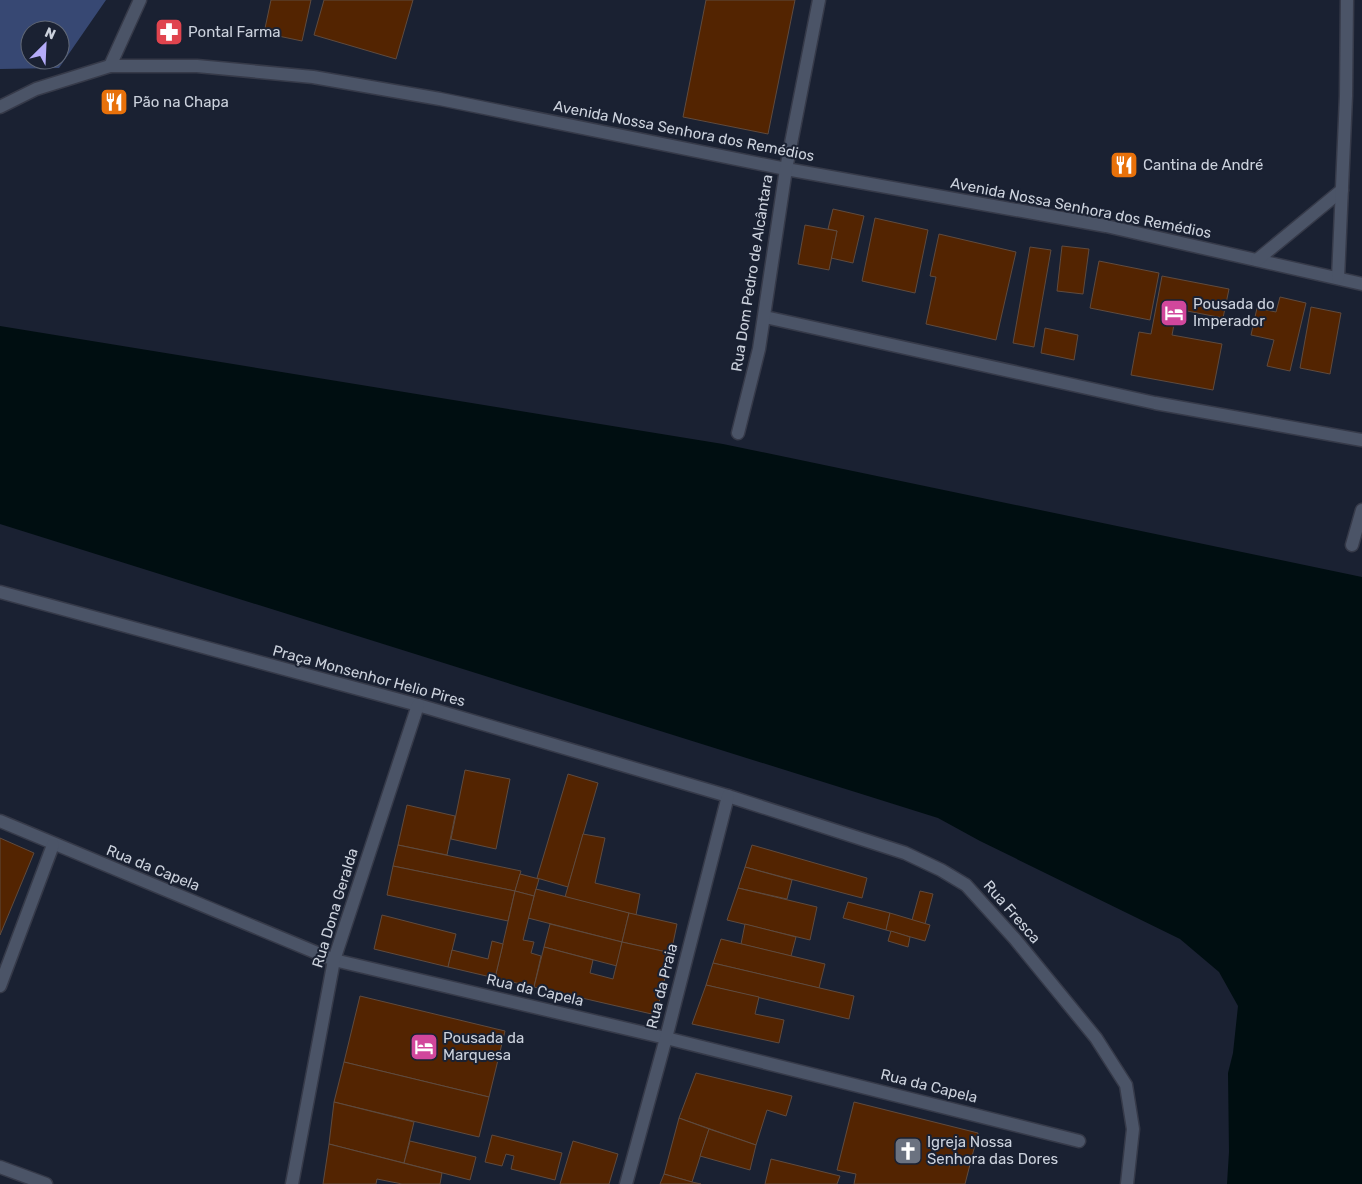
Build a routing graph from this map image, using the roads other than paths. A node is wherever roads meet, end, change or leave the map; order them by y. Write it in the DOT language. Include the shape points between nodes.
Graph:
graph roads {
  1 [pos="140,0"];
  2 [pos="819,0"];
  3 [pos="1347,0"];
  4 [pos="110,66"];
  5 [pos="0,107"];
  6 [pos="786,169"];
  7 [pos="1342,190"];
  8 [pos="1257,260"];
  9 [pos="1338,278"];
  10 [pos="1362,284"];
  11 [pos="765,317"];
  12 [pos="738,433"];
  13 [pos="1362,440"];
  14 [pos="1362,510"];
  15 [pos="1352,545"];
  16 [pos="0,592"];
  17 [pos="418,705"];
  18 [pos="728,796"];
  19 [pos="0,821"];
  20 [pos="54,845"];
  21 [pos="334,960"];
  22 [pos="0,986"];
  23 [pos="666,1038"];
  24 [pos="1079,1141"];
  25 [pos="0,1167"];
  26 [pos="46,1184"];
  27 [pos="292,1184"];
  28 [pos="626,1184"];
  29 [pos="1127,1184"];
  1 -- 4 [label="street"];
  2 -- 6 [label="street, Rua Dom Pedro de Alcântara"];
  3 -- 7 [label="street"];
  4 -- 5 [label="street, Avenida Nossa Senhora dos Remédios" via="36,89"];
  4 -- 6 [label="street, Avenida Nossa Senhora dos Remédios" via="197,66 341,80"];
  6 -- 8 [label="street, Avenida Nossa Senhora dos Remédios" via="1106,226"];
  6 -- 11 [label="street, Rua Dom Pedro de Alcântara"];
  7 -- 8 [label="street"];
  7 -- 9 [label="street"];
  8 -- 9 [label="street, Avenida Nossa Senhora dos Remédios"];
  9 -- 10 [label="street, Avenida Nossa Senhora dos Remédios"];
  11 -- 12 [label="street, Rua Dom Pedro de Alcântara"];
  11 -- 13 [label="street" via="1155,403"];
  14 -- 15 [label="street"];
  16 -- 17 [label="street, Praça Monsenhor Helio Pires"];
  17 -- 18 [label="street, Praça Monsenhor Helio Pires"];
  17 -- 21 [label="street, Rua Dona Geralda"];
  18 -- 23 [label="street, Rua da Praia"];
  18 -- 29 [label="street, Rua Fresca" via="905,853 966,885 1096,1038 1126,1085 1133,1129"];
  19 -- 20 [label="street, Rua da Capela"];
  20 -- 21 [label="street, Rua da Capela"];
  20 -- 22 [label="street"];
  21 -- 23 [label="street, Rua da Capela"];
  21 -- 27 [label="street, Rua Dona Geralda"];
  23 -- 24 [label="street, Rua da Capela"];
  23 -- 28 [label="street, Rua da Praia"];
  25 -- 26 [label="street"];
}
